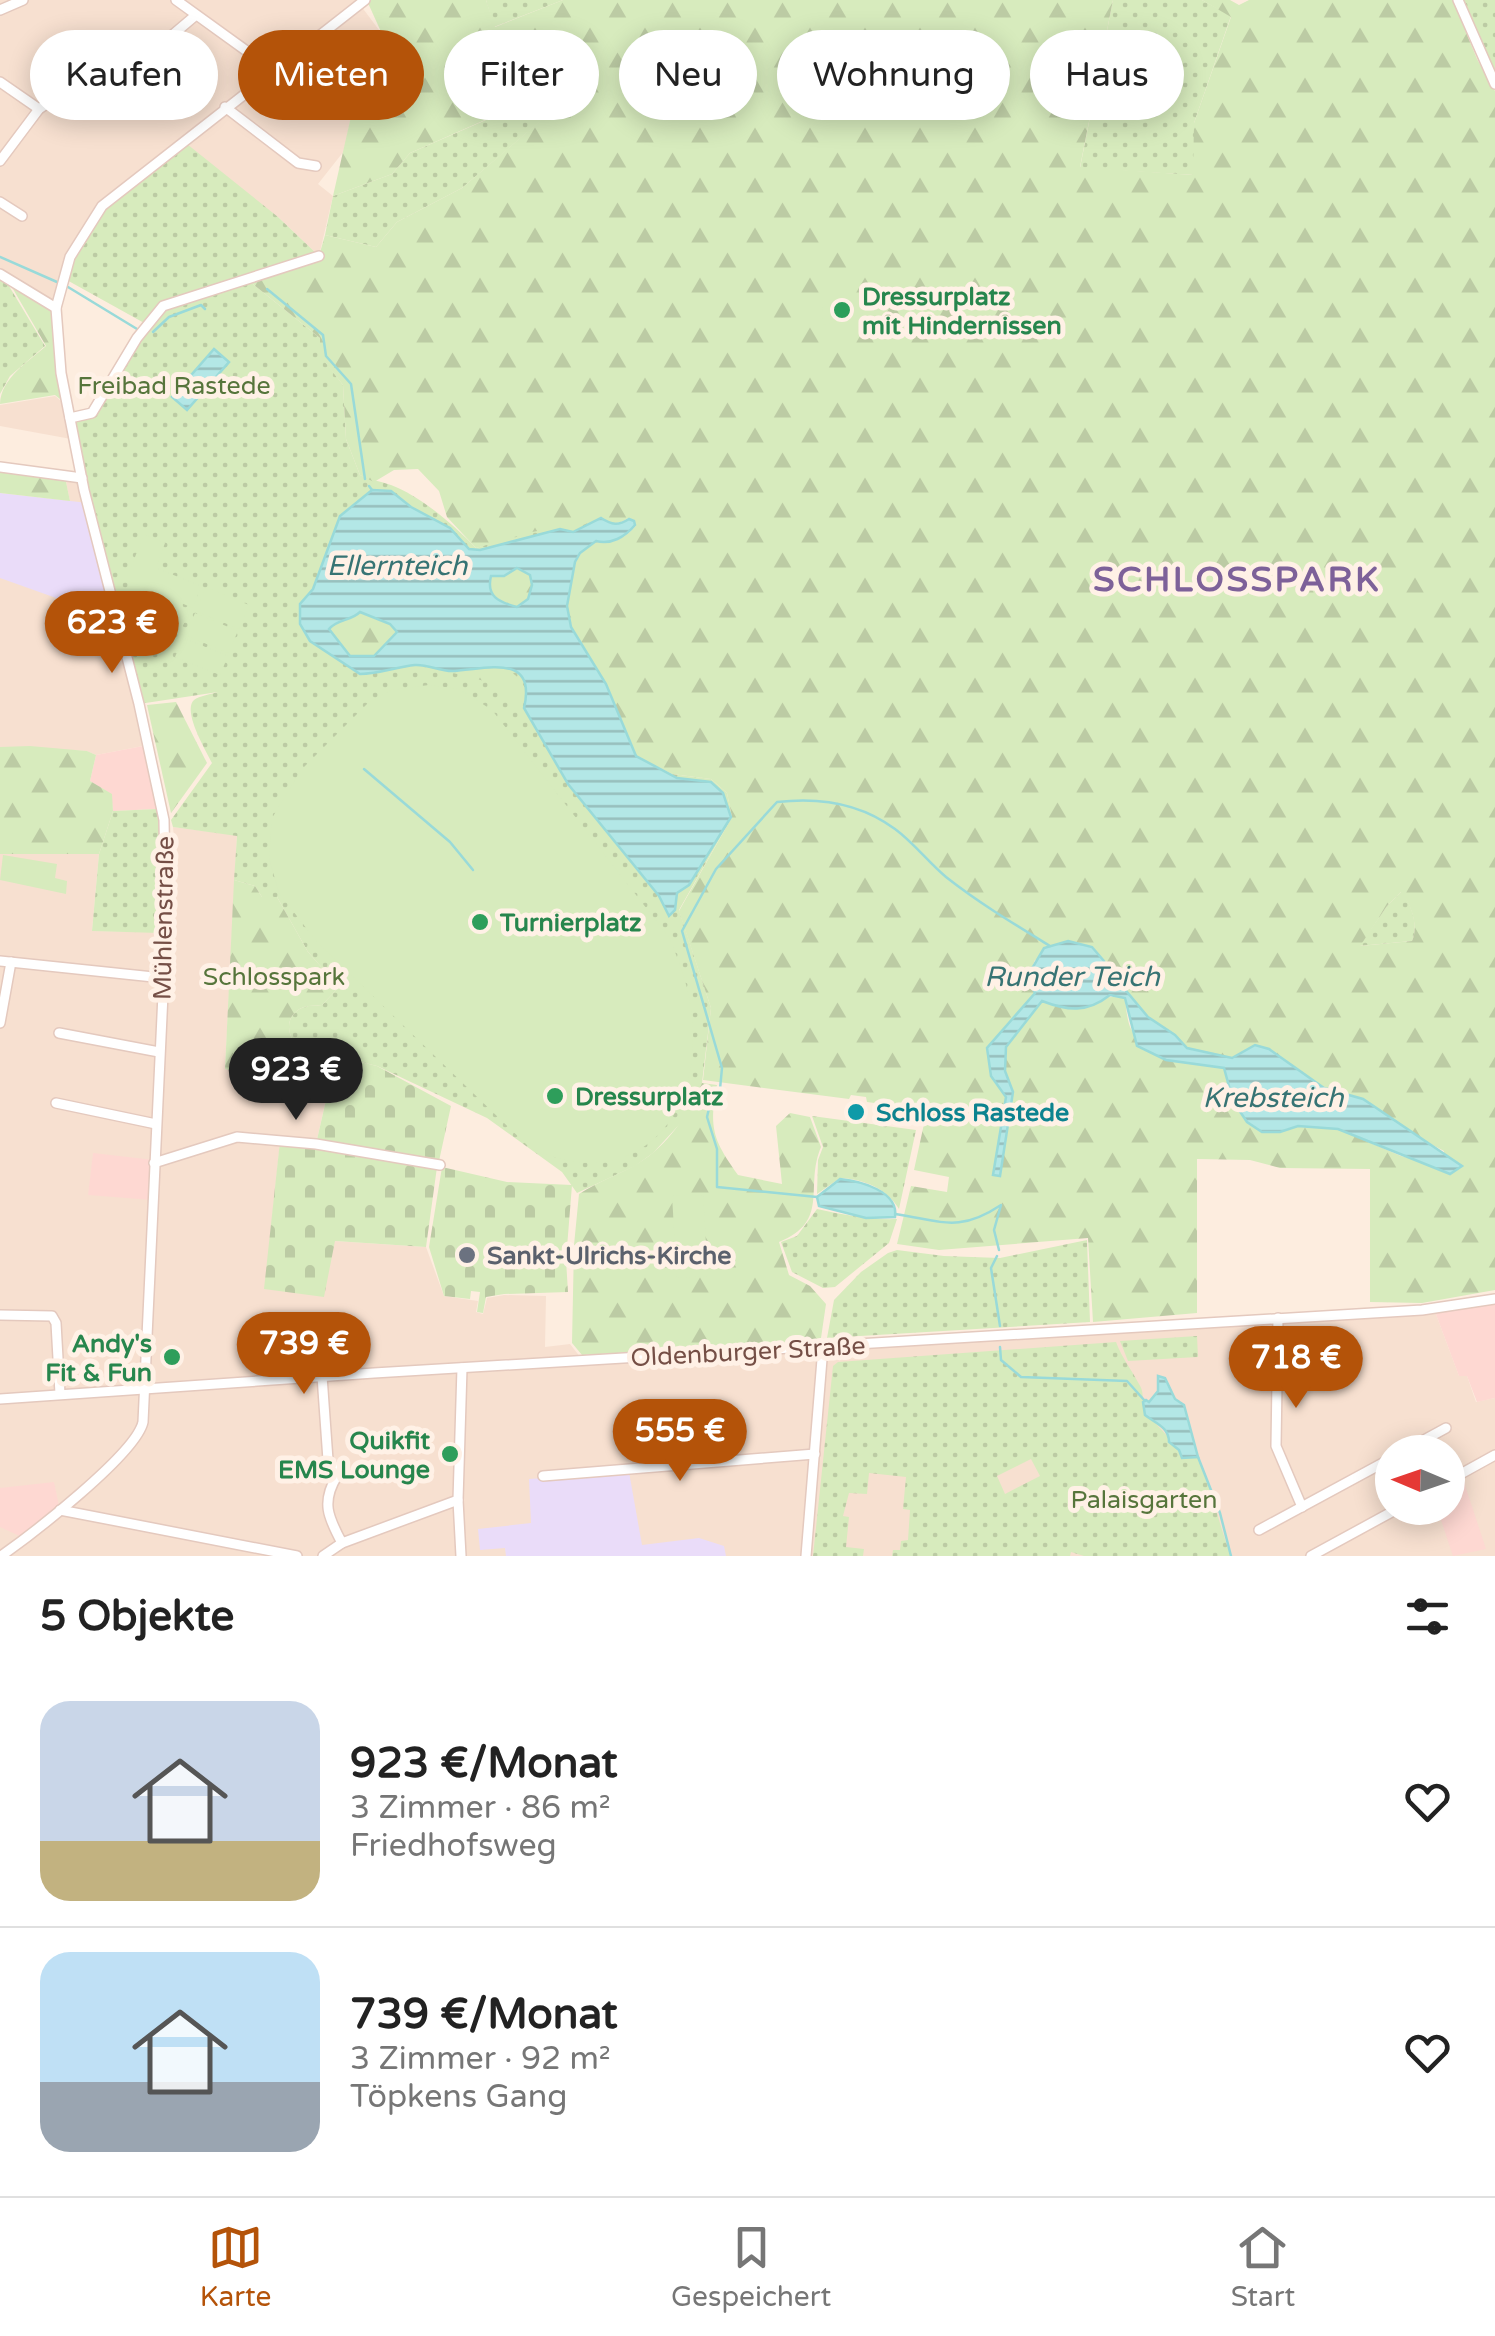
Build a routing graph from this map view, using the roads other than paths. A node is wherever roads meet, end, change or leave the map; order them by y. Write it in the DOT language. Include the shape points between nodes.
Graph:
graph roads {
  1 [pos="23,0"];
  2 [pos="176,0"];
  3 [pos="1458,0"];
  4 [pos="358,2"];
  5 [pos="0,10"];
  6 [pos="196,15"];
  7 [pos="177,30"];
  8 [pos="323,30"];
  9 [pos="238,45"];
  10 [pos="0,82"];
  11 [pos="1495,84"];
  12 [pos="238,97"];
  13 [pos="30,102"];
  14 [pos="225,107"];
  15 [pos="30,120"];
  16 [pos="0,162"];
  17 [pos="316,166"];
  18 [pos="0,202"];
  19 [pos="22,216"];
  20 [pos="319,256"];
  21 [pos="0,274"];
  22 [pos="56,308"];
  23 [pos="70,418"];
  24 [pos="0,467"];
  25 [pos="82,478"];
  26 [pos="5,962"];
  27 [pos="163,978"];
  28 [pos="0,1024"];
  29 [pos="59,1034"];
  30 [pos="159,1052"];
  31 [pos="56,1104"];
  32 [pos="156,1124"];
  33 [pos="154,1163"];
  34 [pos="440,1165"];
  35 [pos="1495,1299"];
  36 [pos="0,1315"];
  37 [pos="1278,1318"];
  38 [pos="823,1347"];
  39 [pos="462,1368"];
  40 [pos="322,1376"];
  41 [pos="143,1388"];
  42 [pos="60,1394"];
  43 [pos="0,1398"];
  44 [pos="1446,1428"];
  45 [pos="1433,1435"];
  46 [pos="815,1454"];
  47 [pos="1495,1454"];
  48 [pos="1375,1467"];
  49 [pos="1465,1471"];
  50 [pos="543,1476"];
  51 [pos="458,1500"];
  52 [pos="1302,1507"];
  53 [pos="60,1510"];
  54 [pos="1375,1521"];
  55 [pos="1259,1530"];
  56 [pos="342,1543"];
  57 [pos="1,1556"];
  58 [pos="297,1556"];
  59 [pos="323,1556"];
  60 [pos="461,1556"];
  61 [pos="806,1556"];
  62 [pos="1311,1556"];
  1 -- 5 [label="street"];
  2 -- 6 [label="street"];
  3 -- 11 [label="street"];
  4 -- 8 [label="street, Mühlenstraße"];
  6 -- 7 [label="street"];
  6 -- 9 [label="street"];
  10 -- 13 [label="street"];
  12 -- 14 [label="street, Mühlenstraße"];
  14 -- 17 [label="street" via="298,163"];
  14 -- 22 [label="street, Mühlenstraße" via="102,206 70,257"];
  15 -- 16 [label="street"];
  18 -- 19 [label="street"];
  20 -- 23 [label="street" via="162,306 92,413"];
  21 -- 22 [label="street"];
  22 -- 23 [label="street, Mühlenstraße"];
  23 -- 25 [label="street, Mühlenstraße"];
  24 -- 25 [label="street"];
  25 -- 27 [label="street, Mühlenstraße" via="164,820"];
  26 -- 27 [label="street"];
  26 -- 28 [label="street"];
  27 -- 30 [label="street, Mühlenstraße"];
  29 -- 30 [label="street"];
  30 -- 32 [label="street, Mühlenstraße"];
  31 -- 32 [label="street"];
  32 -- 33 [label="street, Mühlenstraße"];
  33 -- 34 [label="street" via="237,1137"];
  33 -- 41 [label="street, Mühlenstraße"];
  35 -- 37 [label="street, Oldenburger Straße"];
  36 -- 42 [label="street" via="52,1316"];
  37 -- 38 [label="street, Oldenburger Straße"];
  37 -- 52 [label="street" via="1276,1446"];
  38 -- 39 [label="street, Oldenburger Straße"];
  38 -- 46 [label="street"];
  39 -- 40 [label="street, Oldenburger Straße"];
  39 -- 51 [label="street"];
  40 -- 41 [label="street, Oldenburger Straße"];
  40 -- 56 [label="street" via="328,1460 337,1473 326,1504"];
  41 -- 42 [label="street, Oldenburger Straße"];
  41 -- 53 [label="street, Mühlenstraße" via="136,1438"];
  42 -- 43 [label="street, Oldenburger Straße"];
  44 -- 45 [label="street"];
  46 -- 50 [label="street"];
  46 -- 61 [label="street"];
  47 -- 49 [label="street"];
  48 -- 52 [label="street"];
  51 -- 56 [label="street"];
  51 -- 60 [label="street"];
  52 -- 55 [label="street"];
  53 -- 57 [label="street, Mühlenstraße"];
  53 -- 58 [label="street"];
  54 -- 62 [label="street"];
  56 -- 59 [label="street"];
}
